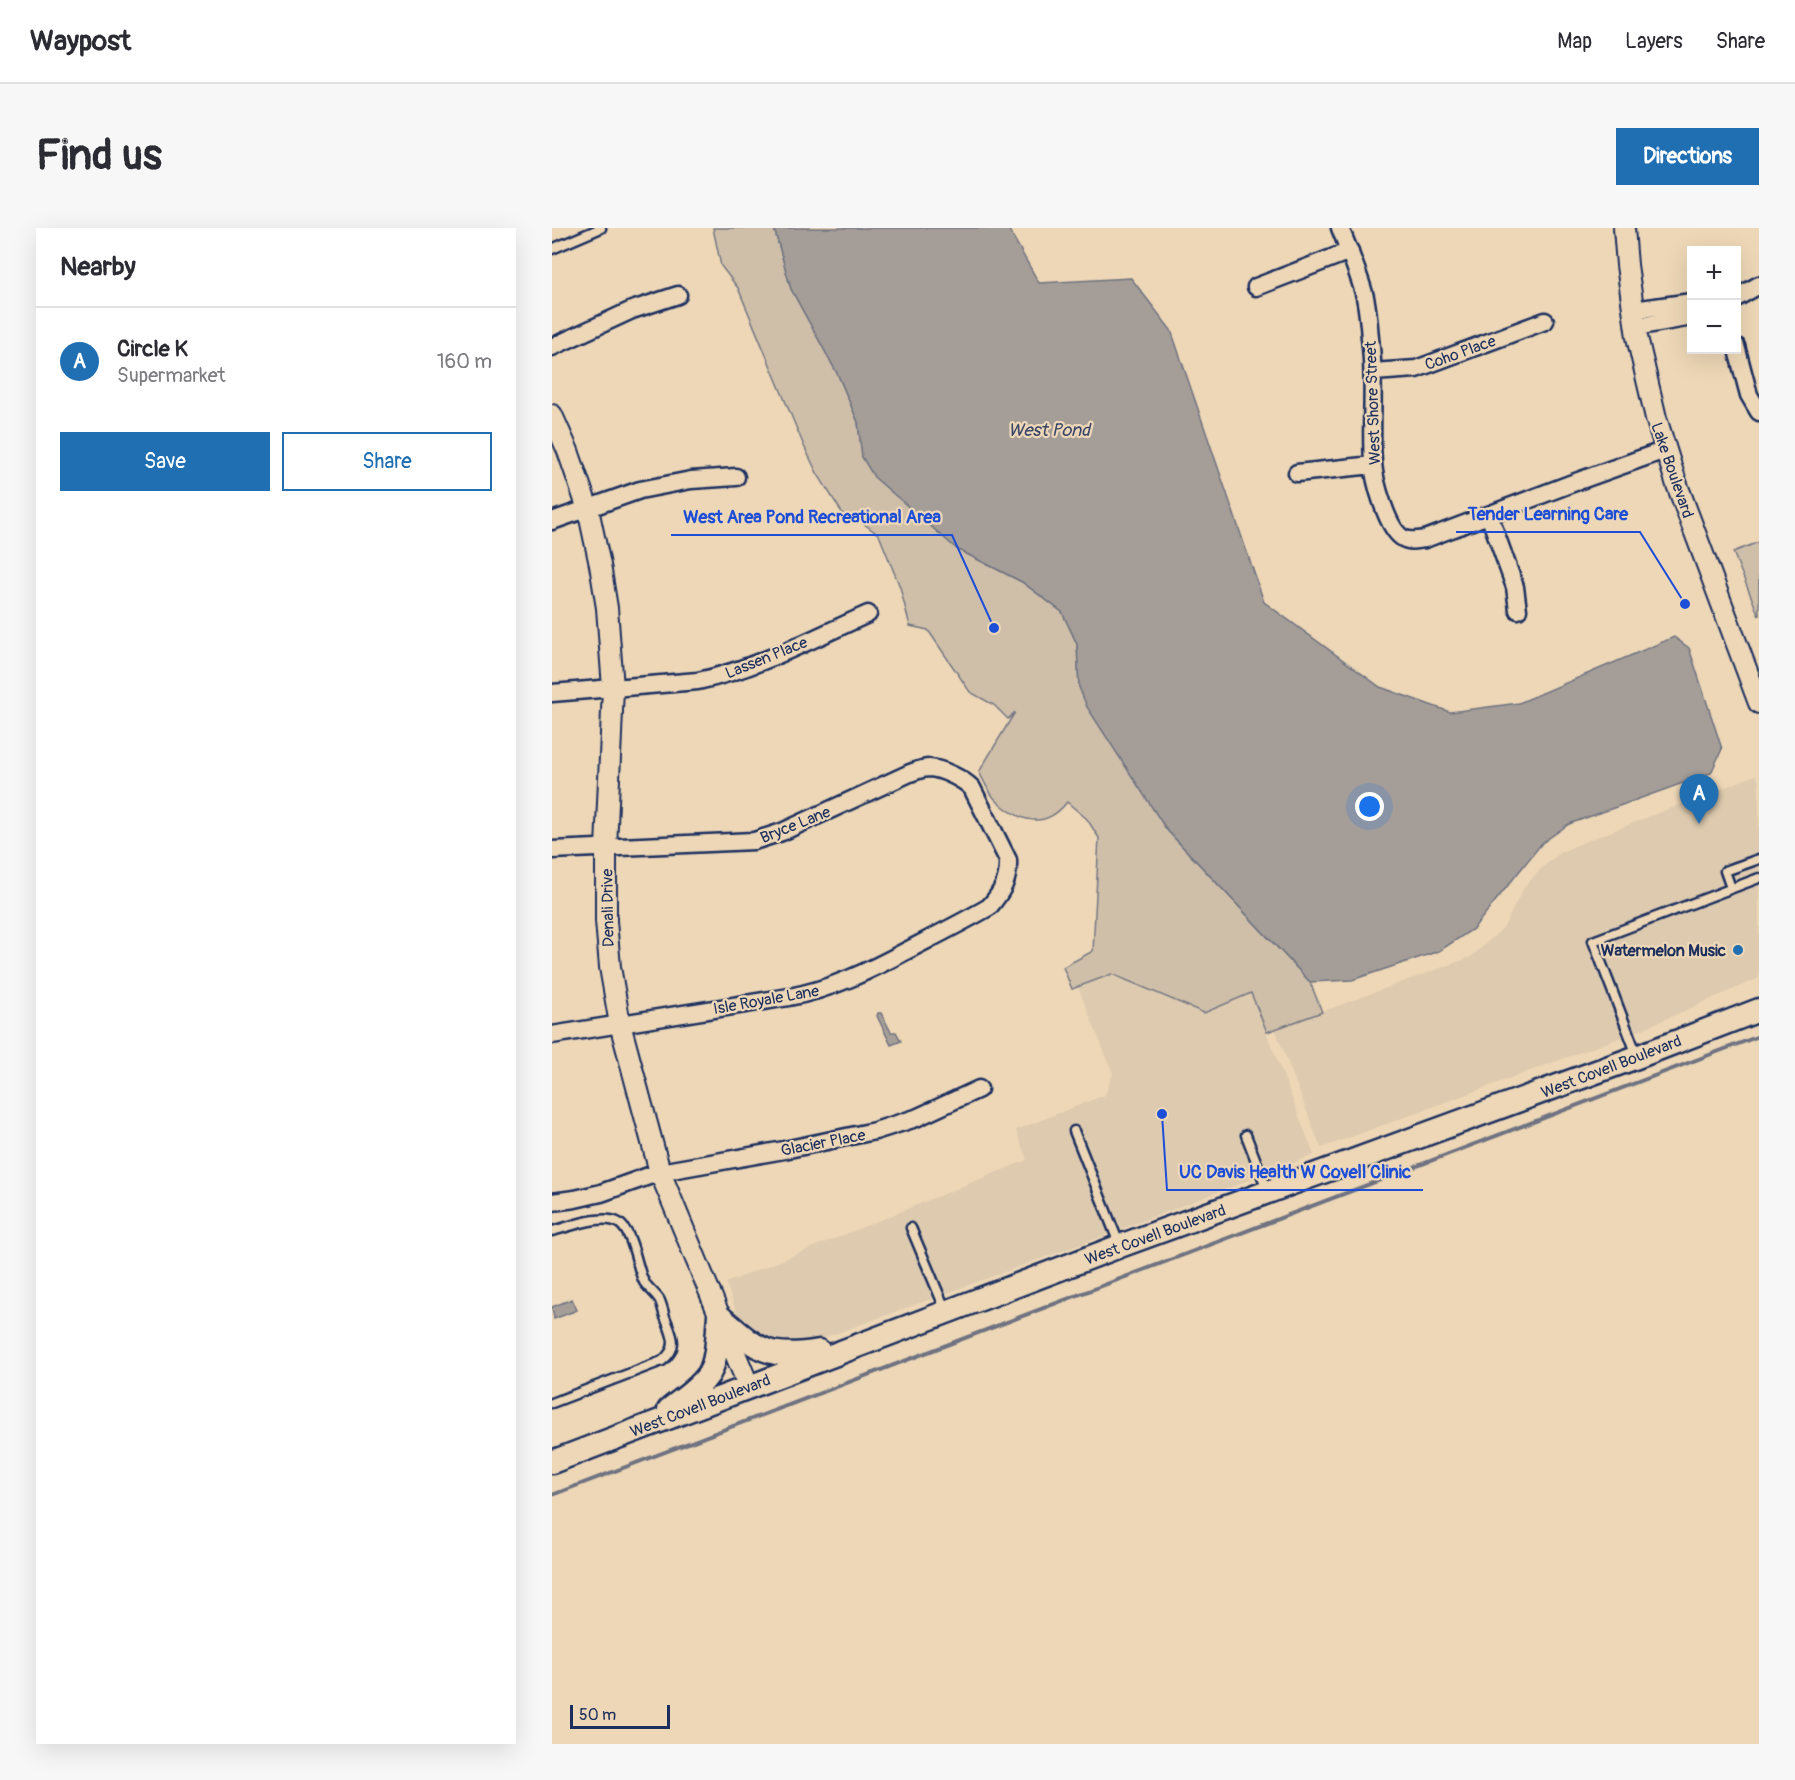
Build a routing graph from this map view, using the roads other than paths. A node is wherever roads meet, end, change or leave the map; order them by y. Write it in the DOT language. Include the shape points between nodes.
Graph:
graph roads {
  1 [pos="601,228"];
  2 [pos="1340,228"];
  3 [pos="1624,228"];
  4 [pos="552,249"];
  5 [pos="1350,251"];
  6 [pos="1759,285"];
  7 [pos="1256,286"];
  8 [pos="678,295"];
  9 [pos="1741,296"];
  10 [pos="1687,303"];
  11 [pos="1687,317"];
  12 [pos="1634,319"];
  13 [pos="1545,321"];
  14 [pos="552,347"];
  15 [pos="1739,354"];
  16 [pos="1373,372"];
  17 [pos="1759,412"];
  18 [pos="552,415"];
  19 [pos="1665,450"];
  20 [pos="1373,465"];
  21 [pos="1297,473"];
  22 [pos="736,477"];
  23 [pos="588,509"];
  24 [pos="1489,515"];
  25 [pos="552,521"];
  26 [pos="1518,610"];
  27 [pos="868,614"];
  28 [pos="613,688"];
  29 [pos="1756,688"];
  30 [pos="552,693"];
  31 [pos="996,835"];
  32 [pos="606,848"];
  33 [pos="552,850"];
  34 [pos="1759,859"];
  35 [pos="1759,878"];
  36 [pos="1731,888"];
  37 [pos="1759,1001"];
  38 [pos="1759,1010"];
  39 [pos="1732,1020"];
  40 [pos="620,1024"];
  41 [pos="552,1035"];
  42 [pos="1637,1057"];
  43 [pos="979,1089"];
  44 [pos="1074,1131"];
  45 [pos="1246,1135"];
  46 [pos="660,1172"];
  47 [pos="1268,1192"];
  48 [pos="552,1202"];
  49 [pos="911,1228"];
  50 [pos="552,1231"];
  51 [pos="1120,1246"];
  52 [pos="947,1313"];
  53 [pos="719,1316"];
  54 [pos="867,1342"];
  55 [pos="748,1387"];
  56 [pos="552,1403"];
  57 [pos="649,1425"];
  58 [pos="552,1462"];
  1 -- 4 [label="lane"];
  2 -- 5 [label="street, West Shore Street"];
  3 -- 12 [label="street, Lake Boulevard"];
  5 -- 7 [label="street"];
  5 -- 16 [label="street, West Shore Street" via="1365,298"];
  6 -- 9 [label="street"];
  8 -- 14 [label="street" via="632,310"];
  10 -- 12 [label="street" via="1663,305"];
  11 -- 12 [label="street"];
  12 -- 19 [label="street, Lake Boulevard"];
  13 -- 16 [label="street, Coho Place" via="1416,369"];
  15 -- 17 [label="street" via="1749,395"];
  16 -- 20 [label="street, West Shore Street"];
  18 -- 23 [label="street, Denali Drive"];
  19 -- 24 [label="street"];
  19 -- 29 [label="street, Lake Boulevard"];
  20 -- 21 [label="street"];
  20 -- 24 [label="street, West Shore Street" via="1390,522 1404,539 1425,539"];
  22 -- 23 [label="street" via="691,480 640,490"];
  23 -- 25 [label="street"];
  23 -- 28 [label="street, Denali Drive" via="607,608"];
  24 -- 26 [label="street" via="1515,587"];
  27 -- 28 [label="street, Lassen Place" via="718,677"];
  28 -- 30 [label="street, Lassen Place"];
  28 -- 32 [label="street, Denali Drive"];
  31 -- 32 [label="street, Bryce Lane" via="965,781 928,768 754,841"];
  31 -- 40 [label="street, Isle Royale Lane" via="1008,860 1008,873 1005,885 989,907 861,975 810,993"];
  32 -- 33 [label="street, Bryce Lane"];
  32 -- 40 [label="street, Denali Drive" via="607,947"];
  34 -- 36 [label="lane" via="1725,871"];
  35 -- 36 [label="lane"];
  36 -- 42 [label="lane" via="1593,941"];
  37 -- 39 [label="main road"];
  38 -- 39 [label="main road, West Covell Boulevard"];
  39 -- 42 [label="main road, West Covell Boulevard"];
  40 -- 41 [label="street, Isle Royale Lane"];
  40 -- 46 [label="street, Denali Drive"];
  42 -- 47 [label="main road, West Covell Boulevard"];
  43 -- 46 [label="street, Glacier Place" via="916,1118 875,1131"];
  44 -- 51 [label="lane"];
  45 -- 47 [label="lane"];
  46 -- 48 [label="street, Glacier Place" via="601,1192"];
  46 -- 53 [label="street, Denali Drive"];
  47 -- 51 [label="main road, West Covell Boulevard"];
  49 -- 52 [label="lane"];
  50 -- 56 [label="lane" via="608,1219 620,1224 645,1282 659,1299 673,1347 662,1361"];
  51 -- 52 [label="main road, West Covell Boulevard"];
  52 -- 54 [label="main road, West Covell Boulevard"];
  53 -- 54 [label="main road" via="767,1352 792,1355"];
  53 -- 55 [label="street, Denali Drive"];
  53 -- 57 [label="main road" via="709,1374"];
  54 -- 55 [label="main road, West Covell Boulevard"];
  55 -- 57 [label="main road, West Covell Boulevard"];
  57 -- 58 [label="main road, West Covell Boulevard"];
}
